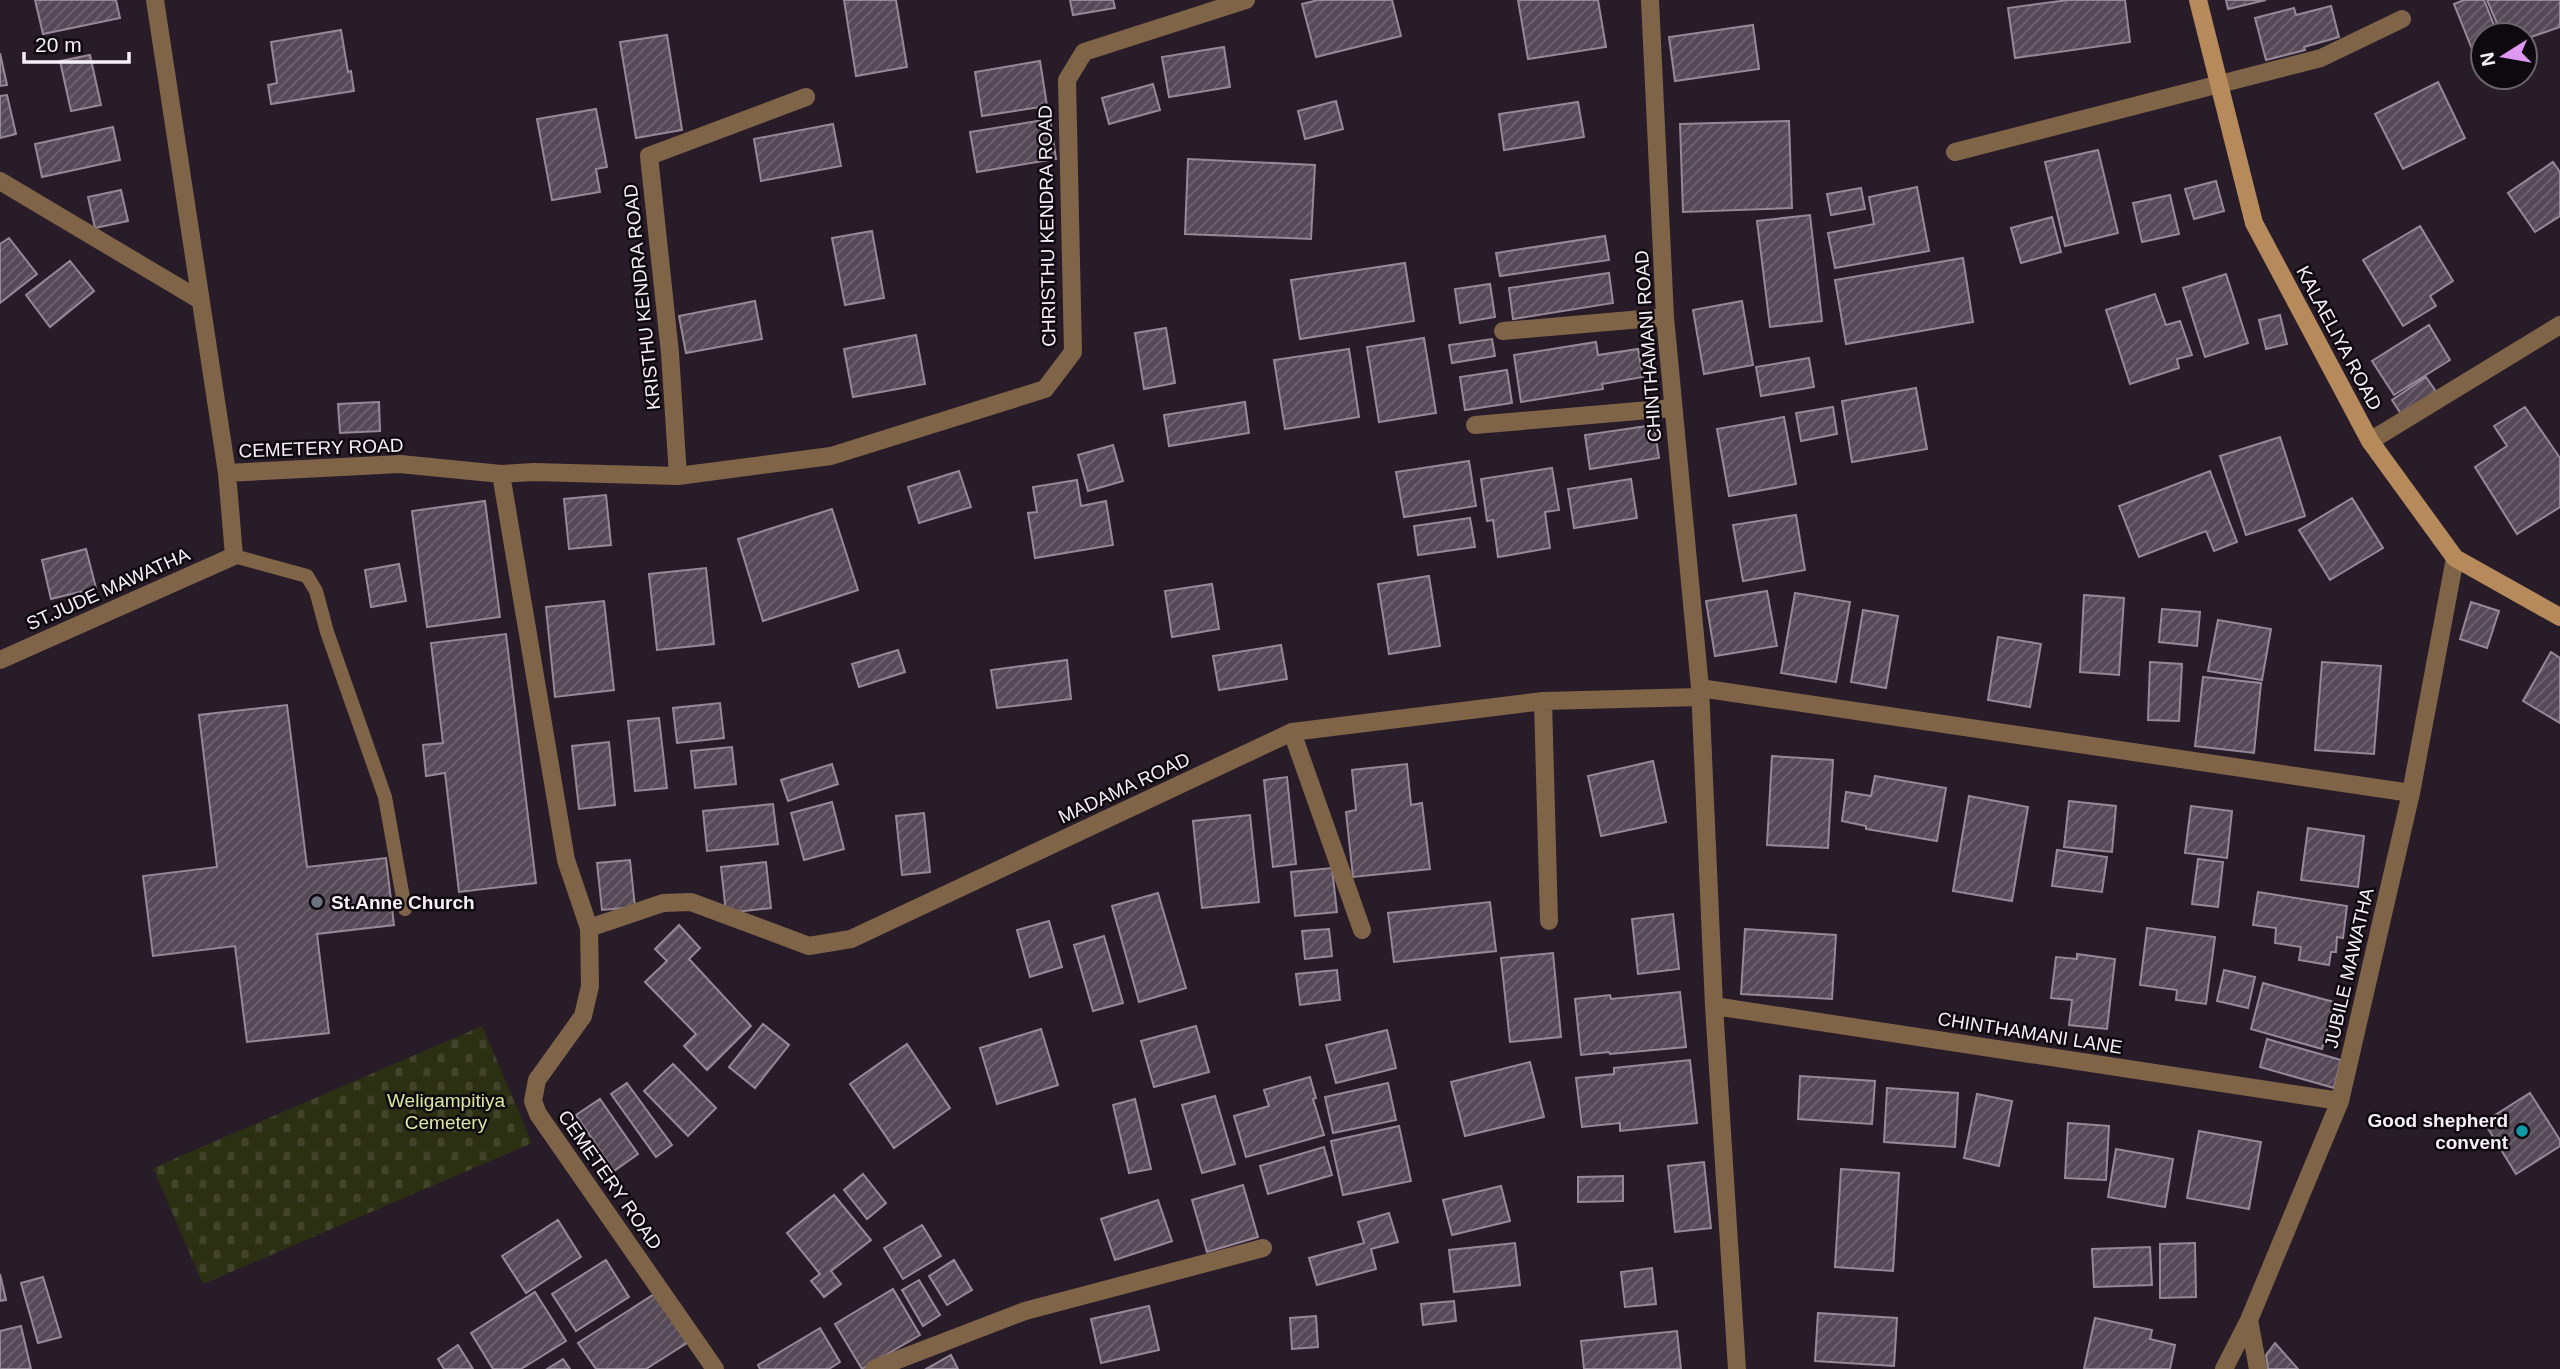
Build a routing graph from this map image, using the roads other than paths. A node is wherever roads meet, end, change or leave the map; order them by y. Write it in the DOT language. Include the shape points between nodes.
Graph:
graph roads {
  1 [pos="155,0"];
  2 [pos="1246,0"];
  3 [pos="1650,0"];
  4 [pos="2198,0"];
  5 [pos="2402,19"];
  6 [pos="2218,84"];
  7 [pos="806,97"];
  8 [pos="1955,152"];
  9 [pos="0,181"];
  10 [pos="200,300"];
  11 [pos="1665,317"];
  12 [pos="2560,325"];
  13 [pos="1503,331"];
  14 [pos="1673,408"];
  15 [pos="1475,425"];
  16 [pos="2370,441"];
  17 [pos="227,473"];
  18 [pos="501,474"];
  19 [pos="678,476"];
  20 [pos="234,556"];
  21 [pos="2455,558"];
  22 [pos="2560,617"];
  23 [pos="0,660"];
  24 [pos="1699,692"];
  25 [pos="1543,701"];
  26 [pos="1292,732"];
  27 [pos="2411,793"];
  28 [pos="405,909"];
  29 [pos="1549,921"];
  30 [pos="589,928"];
  31 [pos="1362,930"];
  32 [pos="1714,1006"];
  33 [pos="2340,1101"];
  34 [pos="1263,1248"];
  35 [pos="2249,1320"];
  36 [pos="715,1369"];
  37 [pos="874,1369"];
  38 [pos="1737,1369"];
  39 [pos="2224,1369"];
  40 [pos="2258,1369"];
  1 -- 10 [label="street"];
  2 -- 19 [label="street, CHRISTHU KENDRA ROAD" via="1084,52 1066,80 1073,352 1045,389 831,456"];
  3 -- 11 [label="street, CHINTHAMANI ROAD"];
  4 -- 6 [label="street, KALAELIYA ROAD"];
  5 -- 6 [label="street" via="2321,58"];
  6 -- 8 [label="street"];
  6 -- 16 [label="street, KALAELIYA ROAD" via="2254,223"];
  7 -- 19 [label="street, KRISTHU KENDRA ROAD" via="649,156"];
  9 -- 10 [label="street"];
  10 -- 17 [label="street"];
  11 -- 13 [label="street"];
  11 -- 14 [label="street, CHINTHAMANI ROAD"];
  12 -- 16 [label="street"];
  14 -- 15 [label="street"];
  14 -- 24 [label="street, CHINTHAMANI ROAD"];
  16 -- 21 [label="street, KALAELIYA ROAD"];
  17 -- 18 [label="street, CEMETERY ROAD" via="400,464"];
  17 -- 20 [label="street"];
  18 -- 19 [label="street, CHRISTHU KENDRA ROAD"];
  18 -- 30 [label="street, CEMETERY ROAD" via="566,860"];
  20 -- 23 [label="street, ST.JUDE MAWATHA"];
  20 -- 28 [label="lane" via="307,576 316,591 385,797"];
  21 -- 22 [label="street, KALAELIYA ROAD"];
  21 -- 27 [label="street, JUBILE MAWATHA"];
  24 -- 25 [label="street, MADAMA ROAD"];
  24 -- 27 [label="street, MADAMA ROAD"];
  24 -- 32 [label="street, CHINTHAMANI ROAD"];
  25 -- 26 [label="street, MADAMA ROAD"];
  25 -- 29 [label="street"];
  26 -- 30 [label="street, MADAMA ROAD" via="851,939 809,946 691,902 663,904"];
  26 -- 31 [label="street"];
  27 -- 33 [label="street, JUBILE MAWATHA"];
  30 -- 36 [label="street, CEMETERY ROAD" via="590,986 583,1016 537,1080 533,1101"];
  32 -- 33 [label="street, CHINTHAMANI LANE"];
  32 -- 38 [label="street, CHINTHAMANI ROAD"];
  33 -- 35 [label="street, JUBILE MAWATHA"];
  34 -- 37 [label="street" via="1025,1311"];
  35 -- 39 [label="street, JUBILE MAWATHA"];
  35 -- 40 [label="street"];
}
